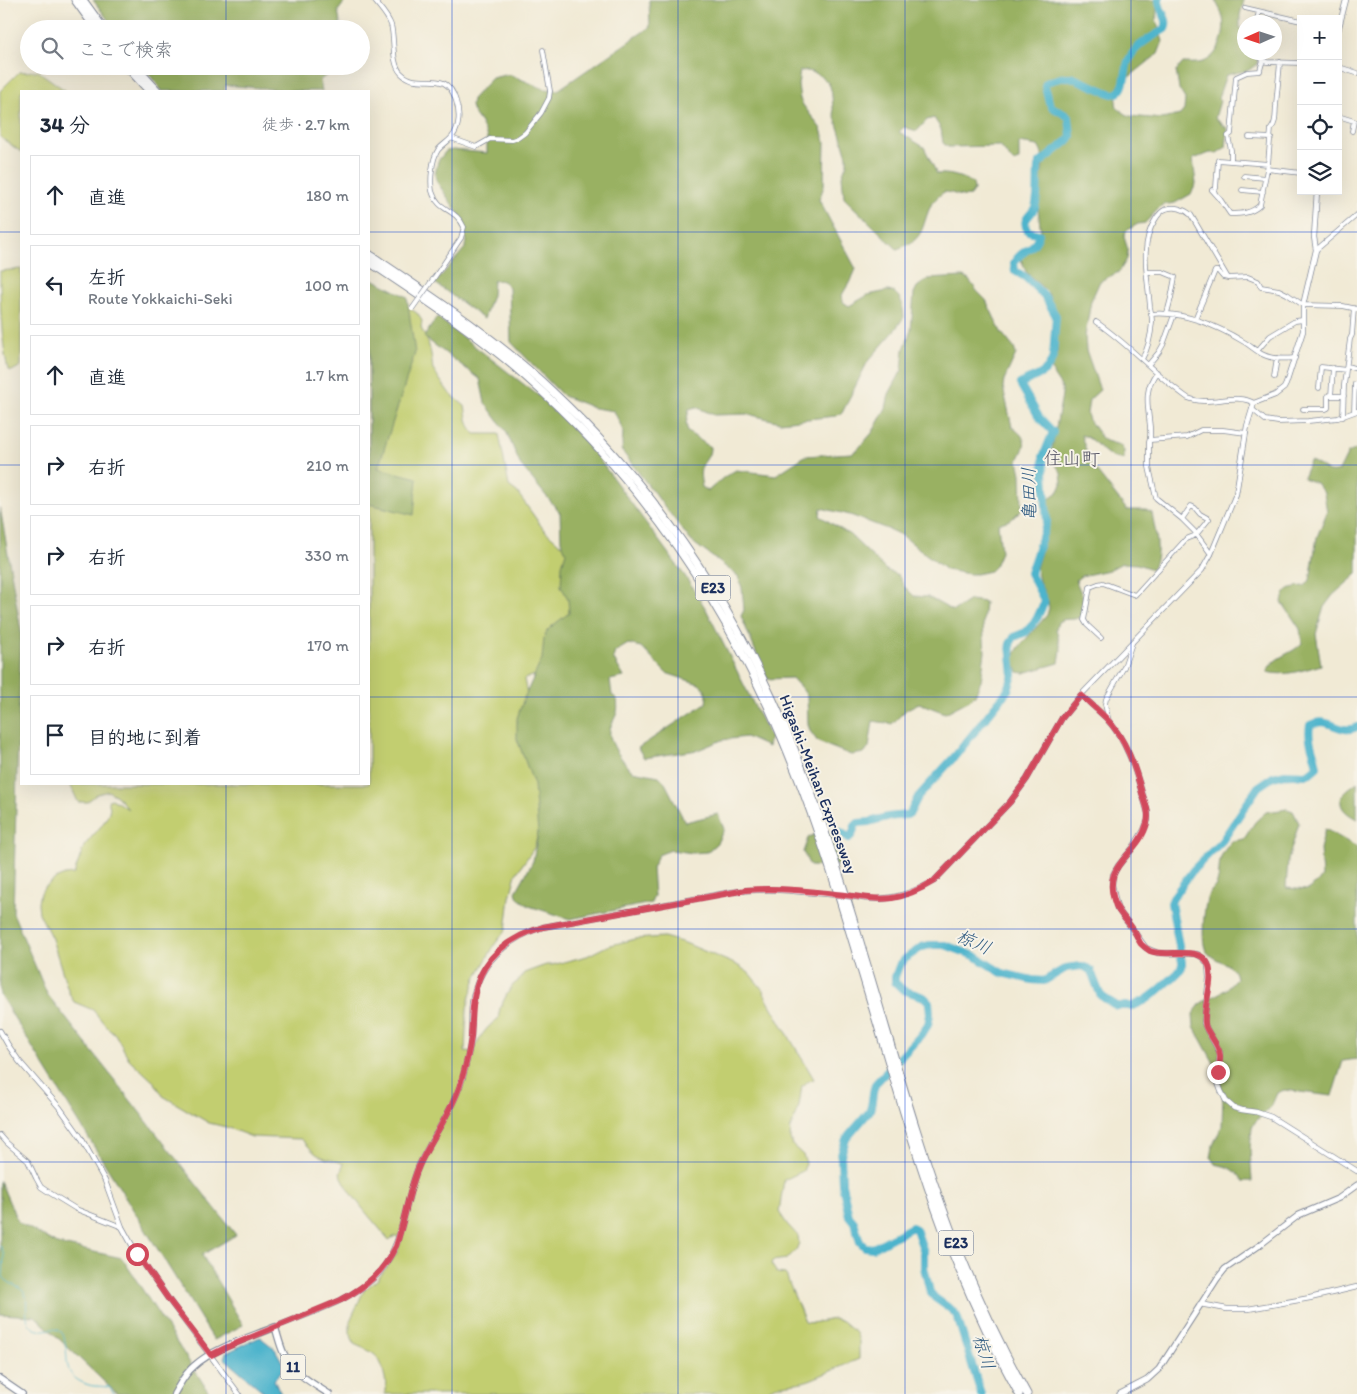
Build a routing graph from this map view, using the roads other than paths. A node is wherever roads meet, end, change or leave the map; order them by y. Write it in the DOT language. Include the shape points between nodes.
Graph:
graph roads {
  1 [pos="75,0"];
  2 [pos="83,0"];
  3 [pos="374,0"];
  4 [pos="1346,0"];
  5 [pos="1245,8"];
  6 [pos="1259,12"];
  7 [pos="1258,15"];
  8 [pos="1272,15"];
  9 [pos="1342,15"];
  10 [pos="1282,17"];
  11 [pos="89,20"];
  12 [pos="97,20"];
  13 [pos="1297,20"];
  14 [pos="542,50"];
  15 [pos="1263,60"];
  16 [pos="1280,62"];
  17 [pos="1297,63"];
  18 [pos="1342,68"];
  19 [pos="1357,73"];
  20 [pos="134,75"];
  21 [pos="143,75"];
  22 [pos="148,90"];
  23 [pos="157,90"];
  24 [pos="1342,117"];
  25 [pos="1352,131"];
  26 [pos="1249,137"];
  27 [pos="451,138"];
  28 [pos="1270,138"];
  29 [pos="1230,161"];
  30 [pos="1268,164"];
  31 [pos="1267,169"];
  32 [pos="1297,172"];
  33 [pos="1244,176"];
  34 [pos="1265,178"];
  35 [pos="1242,190"];
  36 [pos="1263,192"];
  37 [pos="1317,195"];
  38 [pos="1357,214"];
  39 [pos="1316,250"];
  40 [pos="370,255"];
  41 [pos="370,263"];
  42 [pos="1147,272"];
  43 [pos="1228,278"];
  44 [pos="1303,305"];
  45 [pos="1356,308"];
  46 [pos="412,310"];
  47 [pos="1167,313"];
  48 [pos="1151,314"];
  49 [pos="1174,315"];
  50 [pos="1195,319"];
  51 [pos="1303,320"];
  52 [pos="1096,322"];
  53 [pos="1352,335"];
  54 [pos="1357,337"];
  55 [pos="1257,351"];
  56 [pos="1277,358"];
  57 [pos="1295,358"];
  58 [pos="1142,359"];
  59 [pos="1148,365"];
  60 [pos="1333,368"];
  61 [pos="1347,368"];
  62 [pos="1357,369"];
  63 [pos="1157,372"];
  64 [pos="1274,377"];
  65 [pos="1356,383"];
  66 [pos="1344,385"];
  67 [pos="1319,388"];
  68 [pos="1331,396"];
  69 [pos="1344,396"];
  70 [pos="1254,403"];
  71 [pos="1252,409"];
  72 [pos="1303,409"];
  73 [pos="1356,412"];
  74 [pos="1343,417"];
  75 [pos="1246,433"];
  76 [pos="1150,440"];
  77 [pos="1182,519"];
  78 [pos="1196,535"];
  79 [pos="1211,554"];
  80 [pos="1101,638"];
  81 [pos="1132,642"];
  82 [pos="1081,695"];
  83 [pos="1109,722"];
  84 [pos="0,1031"];
  85 [pos="885,1039"];
  86 [pos="0,1135"];
  87 [pos="1357,1171"];
  88 [pos="1357,1185"];
  89 [pos="122,1227"];
  90 [pos="1357,1287"];
  91 [pos="1200,1304"];
  92 [pos="275,1327"];
  93 [pos="211,1355"];
  94 [pos="0,1379"];
  95 [pos="22,1394"];
  96 [pos="174,1394"];
  97 [pos="239,1394"];
  98 [pos="328,1394"];
  99 [pos="1019,1394"];
  100 [pos="1026,1394"];
  101 [pos="1120,1394"];
  1 -- 11 [label="highway"];
  2 -- 12 [label="highway"];
  3 -- 27 [label="street" via="391,26 399,72 413,81 440,81 452,91 459,118"];
  4 -- 9 [label="street"];
  5 -- 6 [label="street"];
  6 -- 7 [label="street"];
  6 -- 8 [label="street"];
  10 -- 13 [label="street"];
  14 -- 27 [label="street" via="549,98 525,133 512,140 486,140 476,147"];
  15 -- 16 [label="street"];
  15 -- 29 [label="street" via="1260,71 1236,77 1231,134 1228,136"];
  16 -- 17 [label="street"];
  16 -- 28 [label="street" via="1275,125"];
  18 -- 19 [label="street"];
  20 -- 22 [label="highway"];
  21 -- 23 [label="highway"];
  24 -- 25 [label="street" via="1354,121"];
  26 -- 28 [label="street"];
  27 -- 46 [label="street, bridge" via="441,146 434,159 432,188 439,204 456,215 464,227 461,238"];
  28 -- 30 [label="street"];
  29 -- 30 [label="street"];
  29 -- 36 [label="street" via="1218,160 1213,191 1229,213 1244,213 1258,207"];
  30 -- 31 [label="street"];
  31 -- 32 [label="street"];
  31 -- 34 [label="street"];
  33 -- 34 [label="street"];
  34 -- 36 [label="street"];
  35 -- 36 [label="street"];
  37 -- 39 [label="street"];
  38 -- 39 [label="street"];
  39 -- 44 [label="street"];
  40 -- 85 [label="highway, Higashi-Meihan Expressway / E23" via="483,333 552,391 640,485 699,566 762,676 796,754 849,906"];
  41 -- 85 [label="highway, Higashi-Meihan Expressway / E23" via="479,339 547,396 635,489 694,571 741,651 790,756"];
  42 -- 43 [label="street" via="1146,247 1150,230 1163,210 1175,208 1191,215"];
  42 -- 47 [label="street" via="1163,272 1175,277"];
  42 -- 48 [label="street"];
  43 -- 44 [label="street" via="1252,278 1261,287 1279,290"];
  43 -- 50 [label="street" via="1215,271"];
  44 -- 45 [label="street"];
  44 -- 51 [label="street"];
  45 -- 53 [label="street"];
  47 -- 48 [label="street"];
  47 -- 49 [label="street"];
  48 -- 58 [label="street" via="1149,346"];
  49 -- 50 [label="street"];
  49 -- 59 [label="street" via="1163,345"];
  50 -- 55 [label="street"];
  51 -- 55 [label="street" via="1295,321 1270,336"];
  51 -- 57 [label="street"];
  52 -- 58 [label="street"];
  53 -- 54 [label="street"];
  53 -- 61 [label="street"];
  55 -- 56 [label="street"];
  56 -- 57 [label="street"];
  56 -- 64 [label="street"];
  57 -- 70 [label="street" via="1284,388"];
  58 -- 59 [label="street"];
  59 -- 63 [label="street"];
  60 -- 61 [label="street"];
  60 -- 67 [label="street" via="1321,367"];
  60 -- 68 [label="street"];
  61 -- 62 [label="street"];
  61 -- 66 [label="street"];
  63 -- 70 [label="street" via="1192,400 1246,399"];
  63 -- 76 [label="street" via="1150,380 1147,400"];
  65 -- 66 [label="street"];
  65 -- 73 [label="street"];
  66 -- 69 [label="street"];
  68 -- 69 [label="street"];
  68 -- 72 [label="street" via="1328,396 1328,408"];
  69 -- 74 [label="street"];
  70 -- 71 [label="street"];
  71 -- 74 [label="street" via="1265,420 1278,422"];
  71 -- 75 [label="street"];
  73 -- 74 [label="street"];
  75 -- 76 [label="street" via="1201,430 1187,438"];
  75 -- 79 [label="street" via="1236,494"];
  76 -- 77 [label="street" via="1149,467 1156,498"];
  77 -- 78 [label="street"];
  77 -- 78 [label="street" via="1191,506 1209,519"];
  78 -- 79 [label="street"];
  78 -- 80 [label="street" via="1186,539 1135,595 1105,584 1090,587 1084,620"];
  79 -- 81 [label="street" via="1198,574"];
  81 -- 82 [label="street"];
  81 -- 83 [label="street" via="1124,667 1106,699"];
  82 -- 83 [label="street"];
  82 -- 92 [label="street, bridge" via="1062,718 1010,802 934,881 919,890 884,899 780,889 746,890 543,927 501,948 476,985 469,1050 460,1086 412,1183 391,1256 374,1278 356,1292"];
  83 -- 87 [label="street" via="1132,761 1148,813 1144,830 1113,876 1114,900 1120,913 1146,948 1158,953 1193,953 1201,956 1209,967 1204,1023 1220,1051 1217,1080 1226,1101 1234,1108 1271,1117"];
  84 -- 89 [label="street" via="19,1061 80,1136 105,1181"];
  85 -- 99 [label="highway, Higashi-Meihan Expressway / E23" via="922,1169 952,1251 982,1321"];
  85 -- 100 [label="highway, Higashi-Meihan Expressway / E23" via="967,1271"];
  86 -- 89 [label="street" via="28,1161 42,1187 76,1209"];
  88 -- 91 [label="main road" via="1339,1198 1299,1215 1225,1269"];
  89 -- 93 [label="street" via="148,1270"];
  90 -- 91 [label="street" via="1248,1309"];
  91 -- 101 [label="main road" via="1159,1369 1147,1380"];
  92 -- 93 [label="main road"];
  92 -- 98 [label="main road, 11" via="290,1363 304,1378"];
  93 -- 96 [label="main road" via="189,1370"];
  93 -- 97 [label="street"];
  94 -- 95 [label="main road"];
}
